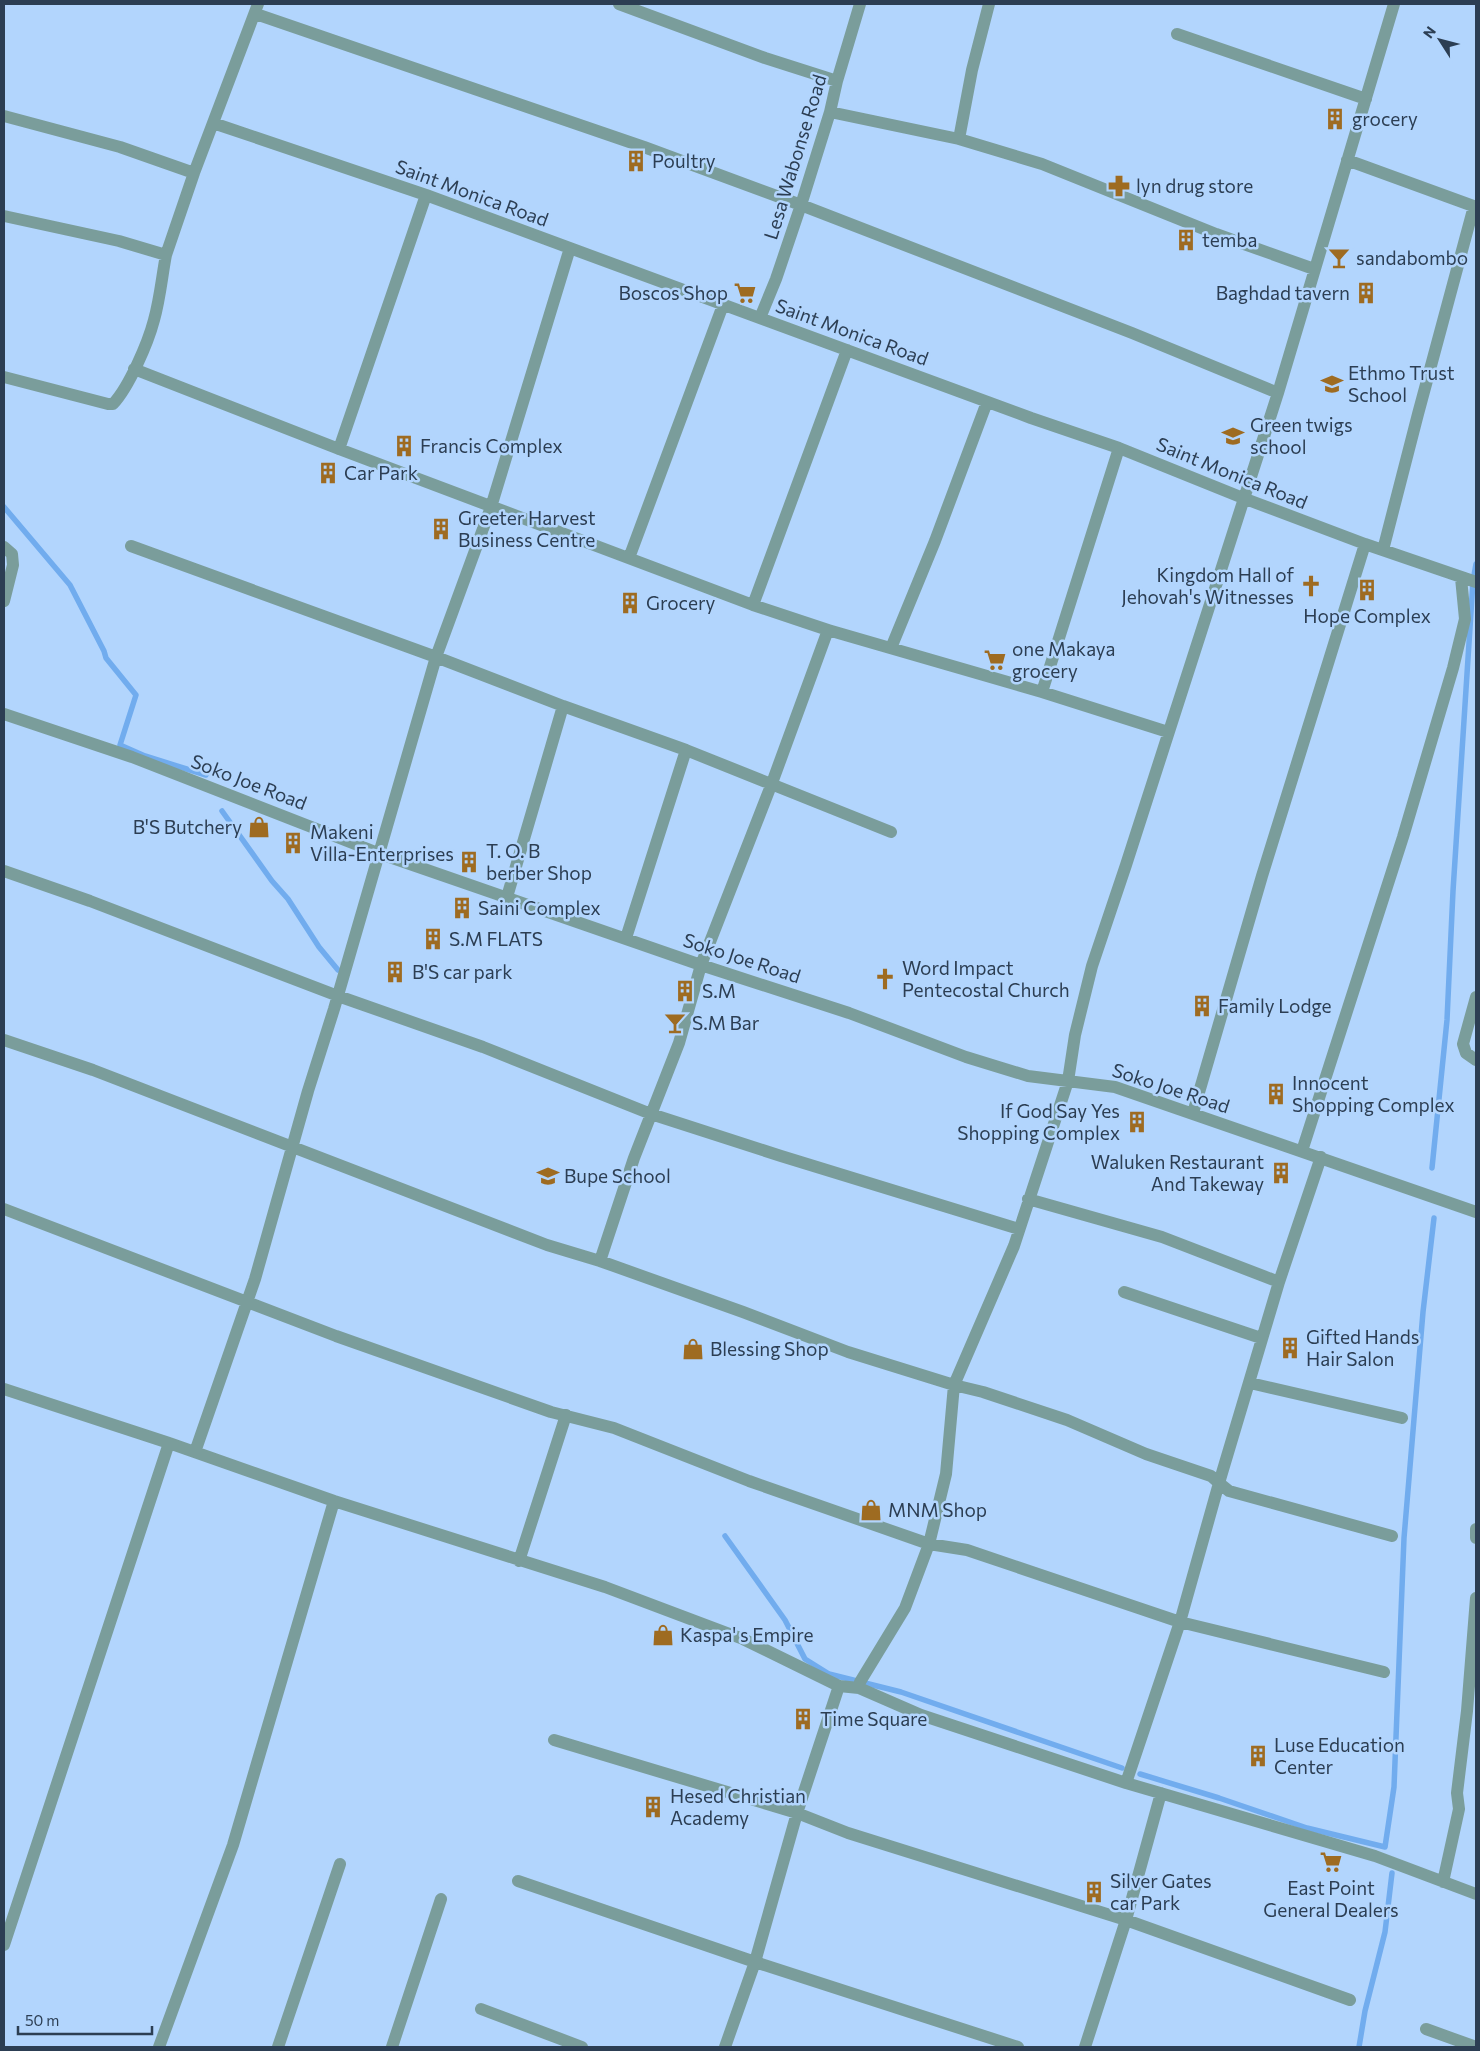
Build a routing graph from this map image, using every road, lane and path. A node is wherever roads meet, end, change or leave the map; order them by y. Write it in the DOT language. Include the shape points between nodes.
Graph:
graph roads {
  1 [pos="619,4"];
  2 [pos="860,4"];
  3 [pos="989,4"];
  4 [pos="1394,4"];
  5 [pos="257,9"];
  6 [pos="1177,34"];
  7 [pos="837,81"];
  8 [pos="1366,99"];
  9 [pos="830,112"];
  10 [pos="4,116"];
  11 [pos="213,123"];
  12 [pos="959,139"];
  13 [pos="1347,160"];
  14 [pos="194,173"];
  15 [pos="426,196"];
  16 [pos="801,205"];
  17 [pos="1475,206"];
  18 [pos="4,216"];
  19 [pos="570,248"];
  20 [pos="166,255"];
  21 [pos="1314,269"];
  22 [pos="723,304"];
  23 [pos="760,318"];
  24 [pos="847,350"];
  25 [pos="134,369"];
  26 [pos="4,377"];
  27 [pos="1278,393"];
  28 [pos="987,402"];
  29 [pos="1119,448"];
  30 [pos="339,449"];
  31 [pos="1243,498"];
  32 [pos="491,507"];
  33 [pos="1365,544"];
  34 [pos="131,546"];
  35 [pos="4,547"];
  36 [pos="1383,550"];
  37 [pos="629,558"];
  38 [pos="1461,578"];
  39 [pos="1476,582"];
  40 [pos="4,601"];
  41 [pos="753,605"];
  42 [pos="828,630"];
  43 [pos="891,648"];
  44 [pos="436,657"];
  45 [pos="1042,692"];
  46 [pos="563,706"];
  47 [pos="4,714"];
  48 [pos="1168,732"];
  49 [pos="686,750"];
  50 [pos="772,783"];
  51 [pos="892,832"];
  52 [pos="378,853"];
  53 [pos="4,871"];
  54 [pos="507,896"];
  55 [pos="626,938"];
  56 [pos="701,965"];
  57 [pos="338,996"];
  58 [pos="1476,997"];
  59 [pos="4,1040"];
  60 [pos="1476,1060"];
  61 [pos="1068,1081"];
  62 [pos="651,1114"];
  63 [pos="1194,1114"];
  64 [pos="294,1149"];
  65 [pos="1302,1151"];
  66 [pos="1321,1157"];
  67 [pos="1028,1199"];
  68 [pos="4,1209"];
  69 [pos="1476,1212"];
  70 [pos="1019,1229"];
  71 [pos="600,1262"];
  72 [pos="1279,1282"];
  73 [pos="1124,1292"];
  74 [pos="247,1302"];
  75 [pos="1261,1338"];
  76 [pos="1250,1383"];
  77 [pos="954,1385"];
  78 [pos="4,1390"];
  79 [pos="566,1415"];
  80 [pos="1402,1418"];
  81 [pos="169,1442"];
  82 [pos="195,1452"];
  83 [pos="1219,1482"];
  84 [pos="334,1501"];
  85 [pos="1476,1529"];
  86 [pos="1392,1536"];
  87 [pos="1476,1538"];
  88 [pos="929,1544"];
  89 [pos="519,1561"];
  90 [pos="1476,1598"];
  91 [pos="1180,1622"];
  92 [pos="1384,1672"];
  93 [pos="839,1686"];
  94 [pos="859,1688"];
  95 [pos="554,1740"];
  96 [pos="1126,1783"];
  97 [pos="1161,1793"];
  98 [pos="797,1813"];
  99 [pos="340,1864"];
  100 [pos="518,1881"];
  101 [pos="1442,1882"];
  102 [pos="1476,1894"];
  103 [pos="441,1899"];
  104 [pos="1126,1920"];
  105 [pos="4,1945"];
  106 [pos="755,1962"];
  107 [pos="1350,2000"];
  108 [pos="481,2009"];
  109 [pos="1426,2029"];
  110 [pos="159,2047"];
  111 [pos="278,2047"];
  112 [pos="392,2047"];
  113 [pos="582,2047"];
  114 [pos="725,2047"];
  115 [pos="1018,2047"];
  116 [pos="1085,2047"];
  117 [pos="1476,2047"];
  1 -- 7 [label="street"];
  2 -- 7 [label="street, Lesa Wabonse Road"];
  3 -- 12 [label="street"];
  4 -- 8 [label="street"];
  5 -- 11 [label="street"];
  5 -- 16 [label="street"];
  6 -- 8 [label="street"];
  7 -- 9 [label="street, Lesa Wabonse Road"];
  8 -- 13 [label="street"];
  9 -- 12 [label="street"];
  9 -- 16 [label="street, Lesa Wabonse Road"];
  10 -- 14 [label="street" via="120,148"];
  11 -- 14 [label="street"];
  11 -- 15 [label="street, Saint Monica Road"];
  12 -- 21 [label="street" via="1042,164 1216,234"];
  13 -- 17 [label="street"];
  13 -- 21 [label="street"];
  14 -- 20 [label="street"];
  15 -- 19 [label="street, Saint Monica Road"];
  15 -- 30 [label="street"];
  16 -- 23 [label="street, Lesa Wabonse Road"];
  16 -- 27 [label="street"];
  17 -- 36 [label="street"];
  18 -- 20 [label="street" via="119,241"];
  19 -- 22 [label="street, Saint Monica Road"];
  19 -- 32 [label="street"];
  20 -- 25 [label="street" via="154,321"];
  21 -- 27 [label="street"];
  22 -- 23 [label="street, Saint Monica Road"];
  22 -- 37 [label="street"];
  23 -- 24 [label="street, Saint Monica Road"];
  24 -- 28 [label="street, Saint Monica Road"];
  24 -- 41 [label="street"];
  25 -- 26 [label="street" via="113,404"];
  25 -- 30 [label="street"];
  27 -- 31 [label="street"];
  28 -- 29 [label="street, Saint Monica Road"];
  28 -- 43 [label="street"];
  29 -- 31 [label="street, Saint Monica Road"];
  29 -- 45 [label="street"];
  30 -- 32 [label="street"];
  31 -- 33 [label="street, Saint Monica Road"];
  31 -- 48 [label="street"];
  32 -- 37 [label="street"];
  32 -- 44 [label="street"];
  33 -- 36 [label="street, Saint Monica Road"];
  33 -- 63 [label="street" via="1259,885"];
  34 -- 44 [label="street"];
  35 -- 40 [label="street" via="12,554 13,565"];
  36 -- 38 [label="street, Saint Monica Road"];
  37 -- 41 [label="street"];
  38 -- 39 [label="street, Saint Monica Road"];
  38 -- 65 [label="street" via="1465,619 1453,668 1403,837"];
  41 -- 42 [label="street"];
  42 -- 43 [label="street"];
  42 -- 50 [label="street"];
  43 -- 45 [label="street"];
  44 -- 46 [label="street"];
  44 -- 52 [label="street"];
  45 -- 48 [label="street"];
  46 -- 49 [label="street"];
  46 -- 54 [label="street"];
  47 -- 52 [label="street, Soko Joe Road" via="132,757"];
  48 -- 61 [label="street" via="1092,966 1075,1035"];
  49 -- 50 [label="street"];
  49 -- 55 [label="street"];
  50 -- 51 [label="street"];
  50 -- 56 [label="street"];
  52 -- 54 [label="street, Soko Joe Road"];
  52 -- 57 [label="street"];
  53 -- 57 [label="street"];
  54 -- 55 [label="street, Soko Joe Road"];
  55 -- 56 [label="street, Soko Joe Road"];
  56 -- 61 [label="street, Soko Joe Road" via="848,1013 966,1057 1028,1076"];
  56 -- 62 [label="street" via="679,1043"];
  57 -- 62 [label="street" via="483,1047"];
  57 -- 64 [label="street" via="308,1091"];
  58 -- 60 [label="street" via="1464,1044 1466,1053"];
  59 -- 64 [label="street" via="93,1070"];
  61 -- 63 [label="street, Soko Joe Road" via="1115,1087"];
  61 -- 67 [label="street"];
  62 -- 70 [label="street"];
  62 -- 71 [label="street"];
  63 -- 65 [label="street, Soko Joe Road"];
  64 -- 71 [label="street"];
  64 -- 74 [label="street"];
  65 -- 66 [label="street, Soko Joe Road"];
  66 -- 69 [label="street, Soko Joe Road"];
  66 -- 72 [label="street"];
  67 -- 70 [label="street"];
  67 -- 72 [label="street" via="1162,1237"];
  68 -- 74 [label="street"];
  70 -- 77 [label="street"];
  71 -- 77 [label="street" via="848,1352"];
  72 -- 75 [label="street"];
  73 -- 75 [label="street"];
  74 -- 79 [label="street"];
  74 -- 82 [label="street"];
  75 -- 76 [label="street"];
  76 -- 80 [label="street"];
  76 -- 83 [label="street"];
  77 -- 83 [label="street" via="1067,1420 1146,1454 1211,1476"];
  77 -- 88 [label="street" via="946,1474"];
  78 -- 81 [label="street"];
  79 -- 88 [label="street" via="614,1428 748,1481"];
  79 -- 89 [label="street"];
  81 -- 82 [label="street"];
  81 -- 105 [label="street"];
  82 -- 84 [label="street"];
  83 -- 86 [label="street" via="1229,1491"];
  83 -- 91 [label="street"];
  84 -- 89 [label="street"];
  84 -- 110 [label="street" via="233,1844"];
  85 -- 87 [label="street"];
  88 -- 91 [label="street" via="967,1550"];
  88 -- 94 [label="street" via="905,1608"];
  89 -- 93 [label="street" via="605,1587 743,1639"];
  90 -- 101 [label="street" via="1457,1793 1459,1810"];
  91 -- 92 [label="street"];
  91 -- 96 [label="street"];
  93 -- 94 [label="street"];
  93 -- 98 [label="street"];
  94 -- 96 [label="street" via="921,1715"];
  95 -- 98 [label="street"];
  96 -- 97 [label="street"];
  97 -- 101 [label="street" via="1375,1856"];
  97 -- 104 [label="street"];
  98 -- 104 [label="street" via="848,1833"];
  98 -- 106 [label="street"];
  99 -- 111 [label="street"];
  100 -- 106 [label="street"];
  101 -- 102 [label="street"];
  103 -- 112 [label="street"];
  104 -- 107 [label="street"];
  104 -- 116 [label="street"];
  106 -- 114 [label="street"];
  106 -- 115 [label="street"];
  108 -- 113 [label="street"];
  109 -- 117 [label="street"];
}
